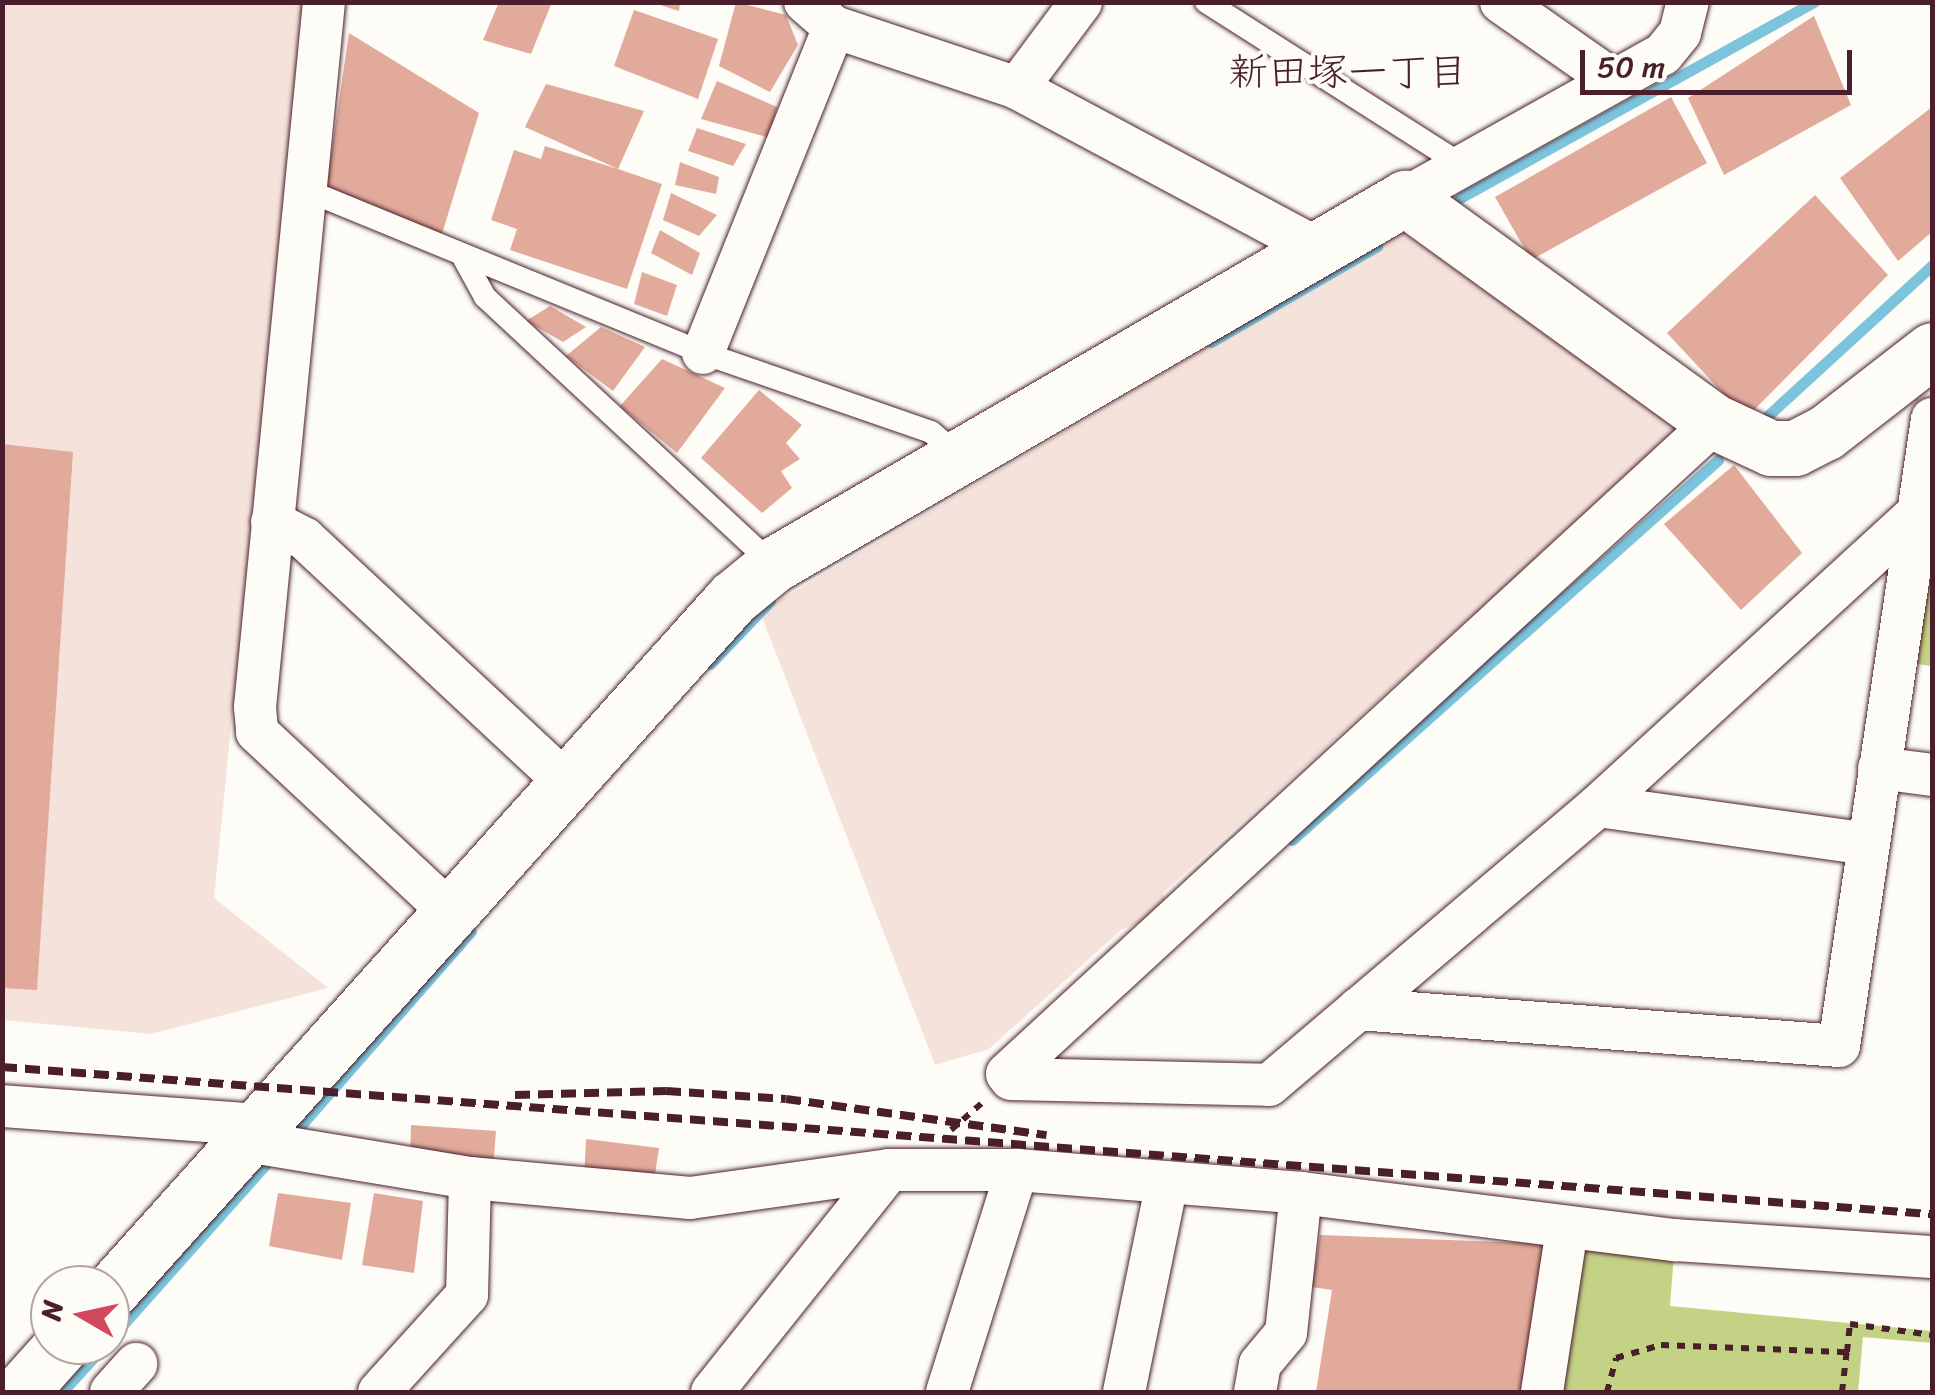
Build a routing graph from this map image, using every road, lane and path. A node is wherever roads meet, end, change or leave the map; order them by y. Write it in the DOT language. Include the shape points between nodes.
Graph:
graph roads {
  1 [pos="324,2"];
  2 [pos="1082,2"];
  3 [pos="1206,2"];
  4 [pos="1501,2"];
  5 [pos="1688,2"];
  6 [pos="814,9"];
  7 [pos="1614,81"];
  8 [pos="1017,88"];
  9 [pos="1465,167"];
  10 [pos="306,190"];
  11 [pos="1405,198"];
  12 [pos="1320,250"];
  13 [pos="462,257"];
  14 [pos="703,354"];
  15 [pos="1931,360"];
  16 [pos="1932,419"];
  17 [pos="1715,422"];
  18 [pos="960,456"];
  19 [pos="1917,514"];
  20 [pos="272,522"];
  21 [pos="773,565"];
  22 [pos="1879,768"];
  23 [pos="1932,774"];
  24 [pos="568,784"];
  25 [pos="1598,806"];
  26 [pos="1866,844"];
  27 [pos="452,914"];
  28 [pos="1358,1008"];
  29 [pos="2,1106"];
  30 [pos="265,1139"];
  31 [pos="889,1170"];
  32 [pos="1017,1170"];
  33 [pos="470,1178"];
  34 [pos="1167,1182"];
  35 [pos="1301,1193"];
  36 [pos="1567,1228"];
  37 [pos="1932,1258"];
  38 [pos="130,1272"];
  39 [pos="1850,1324"];
  40 [pos="1932,1334"];
  41 [pos="44,1365"];
  42 [pos="718,1389"];
  43 [pos="20,1392"];
  44 [pos="379,1392"];
  45 [pos="947,1392"];
  46 [pos="1124,1392"];
  47 [pos="1255,1392"];
  48 [pos="1542,1392"];
  49 [pos="1606,1392"];
  50 [pos="1842,1392"];
  1 -- 10 [label="street"];
  2 -- 8 [label="street"];
  3 -- 9 [label="lane"];
  4 -- 7 [label="street"];
  5 -- 7 [label="street" via="1680,34 1663,54"];
  6 -- 8 [label="street"];
  6 -- 14 [label="street"];
  7 -- 9 [label="street"];
  8 -- 12 [label="street"];
  9 -- 11 [label="street"];
  10 -- 13 [label="lane"];
  10 -- 20 [label="street"];
  11 -- 12 [label="street"];
  11 -- 17 [label="street"];
  12 -- 18 [label="street"];
  13 -- 14 [label="lane"];
  13 -- 21 [label="lane" via="485,297"];
  14 -- 18 [label="lane" via="931,432"];
  15 -- 17 [label="street" via="1795,448 1752,442"];
  16 -- 19 [label="street"];
  17 -- 28 [label="street" via="1008,1074 1269,1086"];
  18 -- 21 [label="street"];
  19 -- 22 [label="street"];
  19 -- 25 [label="street"];
  20 -- 24 [label="street" via="305,539"];
  20 -- 27 [label="street" via="257,732"];
  21 -- 24 [label="street" via="733,598"];
  22 -- 23 [label="street"];
  22 -- 26 [label="street"];
  24 -- 27 [label="street"];
  25 -- 26 [label="street"];
  25 -- 28 [label="street"];
  26 -- 28 [label="street" via="1839,1046"];
  27 -- 30 [label="street"];
  29 -- 30 [label="street"];
  30 -- 33 [label="street"];
  30 -- 38 [label="street"];
  31 -- 32 [label="street"];
  31 -- 33 [label="street" via="690,1198"];
  31 -- 42 [label="street"];
  32 -- 34 [label="street"];
  32 -- 45 [label="street"];
  33 -- 44 [label="street" via="466,1295"];
  34 -- 35 [label="street"];
  34 -- 46 [label="street"];
  35 -- 36 [label="street"];
  35 -- 47 [label="street" via="1286,1333 1260,1364"];
  36 -- 37 [label="street"];
  36 -- 48 [label="street"];
  39 -- 40 [label="path"];
  39 -- 49 [label="path" via="1847,1352 1707,1343 1628,1352 1616,1358"];
  39 -- 50 [label="path"];
  41 -- 43 [label="street"];
}
